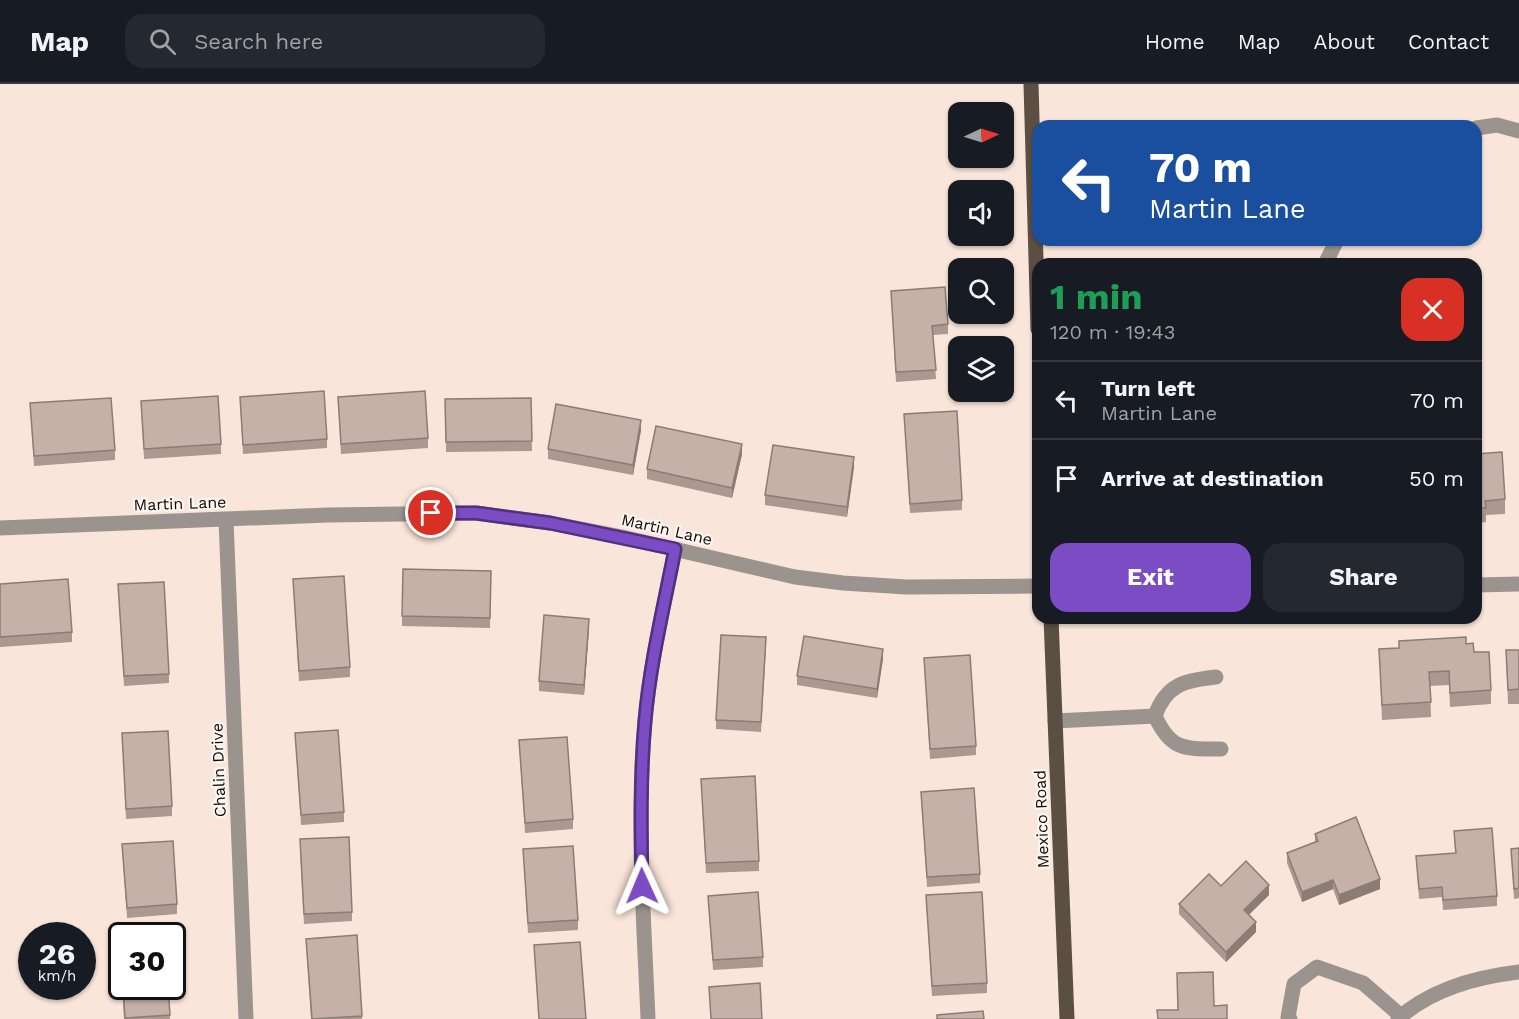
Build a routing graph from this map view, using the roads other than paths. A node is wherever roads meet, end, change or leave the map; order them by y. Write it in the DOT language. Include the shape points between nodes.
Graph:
graph roads {
  1 [pos="1030,84"];
  2 [pos="1482,127"];
  3 [pos="1519,131"];
  4 [pos="1032,145"];
  5 [pos="226,520"];
  6 [pos="0,528"];
  7 [pos="675,549"];
  8 [pos="1519,584"];
  9 [pos="1482,585"];
  10 [pos="1032,586"];
  11 [pos="1051,624"];
  12 [pos="1216,677"];
  13 [pos="1155,716"];
  14 [pos="1055,721"];
  15 [pos="1221,749"];
  16 [pos="1519,972"];
  17 [pos="1400,1017"];
  18 [pos="246,1019"];
  19 [pos="648,1019"];
  20 [pos="1067,1019"];
  21 [pos="1290,1019"];
  1 -- 4 [label="main road"];
  2 -- 3 [label="street" via="1497,125"];
  5 -- 6 [label="street, Martin Lane"];
  5 -- 7 [label="street, Martin Lane" via="476,513 550,523"];
  5 -- 18 [label="street, Chalin Drive"];
  7 -- 10 [label="street, Martin Lane" via="795,577 843,583"];
  7 -- 19 [label="street" via="645,720 641,818"];
  8 -- 9 [label="street"];
  11 -- 14 [label="main road, Mexico Road"];
  12 -- 13 [label="street" via="1191,679 1177,686 1166,695"];
  13 -- 14 [label="street"];
  13 -- 15 [label="street" via="1169,740 1179,746"];
  14 -- 20 [label="main road, Mexico Road"];
  16 -- 17 [label="street" via="1451,986"];
  17 -- 21 [label="street" via="1363,983 1317,967 1294,984"];
}
